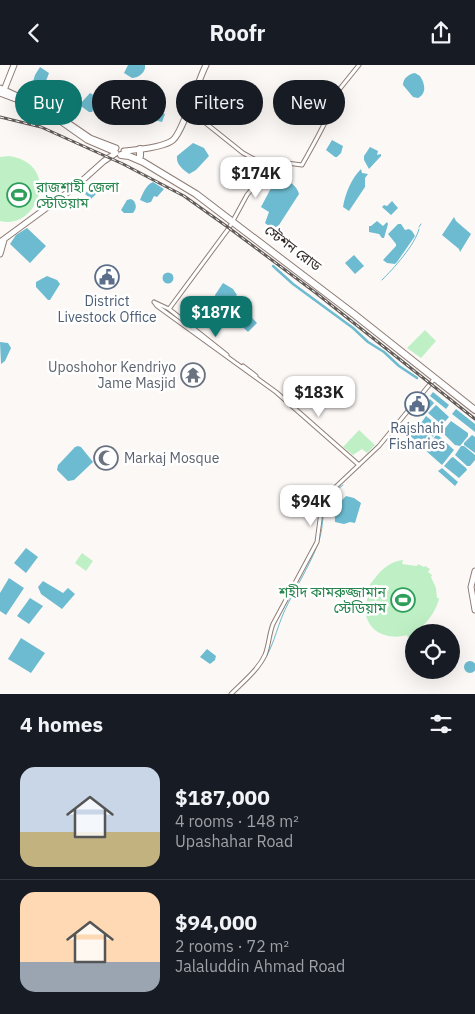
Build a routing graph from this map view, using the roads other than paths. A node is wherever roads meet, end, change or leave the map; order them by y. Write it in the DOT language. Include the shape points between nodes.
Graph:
graph roads {
  1 [pos="14,65"];
  2 [pos="206,65"];
  3 [pos="359,65"];
  4 [pos="198,80"];
  5 [pos="1,90"];
  6 [pos="178,125"];
  7 [pos="181,125"];
  8 [pos="206,125"];
  9 [pos="106,149"];
  10 [pos="119,152"];
  11 [pos="140,153"];
  12 [pos="104,161"];
  13 [pos="271,168"];
  14 [pos="96,170"];
  15 [pos="233,220"];
  16 [pos="2,241"];
  17 [pos="0,254"];
  18 [pos="169,309"];
  19 [pos="434,381"];
  20 [pos="267,386"];
  21 [pos="475,406"];
  22 [pos="475,410"];
  23 [pos="359,465"];
  24 [pos="475,571"];
  25 [pos="475,582"];
  26 [pos="475,598"];
  27 [pos="475,610"];
  28 [pos="231,694"];
  1 -- 5 [label="main road"];
  2 -- 4 [label="main road"];
  3 -- 13 [label="street" via="334,96 326,120 302,165 280,162"];
  5 -- 9 [label="main road, স্টেশন রোড" via="44,111 88,141"];
  5 -- 10 [label="main road, স্টেশন রোড" via="52,112 90,138"];
  6 -- 10 [label="main road" via="171,139 163,143"];
  7 -- 11 [label="main road" via="172,140"];
  8 -- 13 [label="street" via="243,153"];
  9 -- 10 [label="main road, স্টেশন রোড"];
  9 -- 12 [label="main road"];
  10 -- 11 [label="highway, স্টেশন রোড"];
  10 -- 12 [label="main road"];
  10 -- 14 [label="main road"];
  10 -- 15 [label="highway, স্টেশন রোড" via="159,171"];
  11 -- 15 [label="highway, স্টেশন রোড" via="198,191"];
  12 -- 14 [label="main road"];
  13 -- 15 [label="street" via="247,195"];
  14 -- 16 [label="main road"];
  15 -- 18 [label="street"];
  15 -- 19 [label="highway, স্টেশন রোড" via="361,318"];
  16 -- 17 [label="main road"];
  18 -- 20 [label="street"];
  18 -- 20 [label="street" via="154,302"];
  19 -- 21 [label="highway"];
  19 -- 22 [label="highway"];
  19 -- 23 [label="street"];
  20 -- 23 [label="street"];
  23 -- 28 [label="street" via="328,495 317,542 274,624 265,653 253,672"];
  24 -- 27 [label="main road" via="471,592"];
  25 -- 26 [label="main road"];
}
